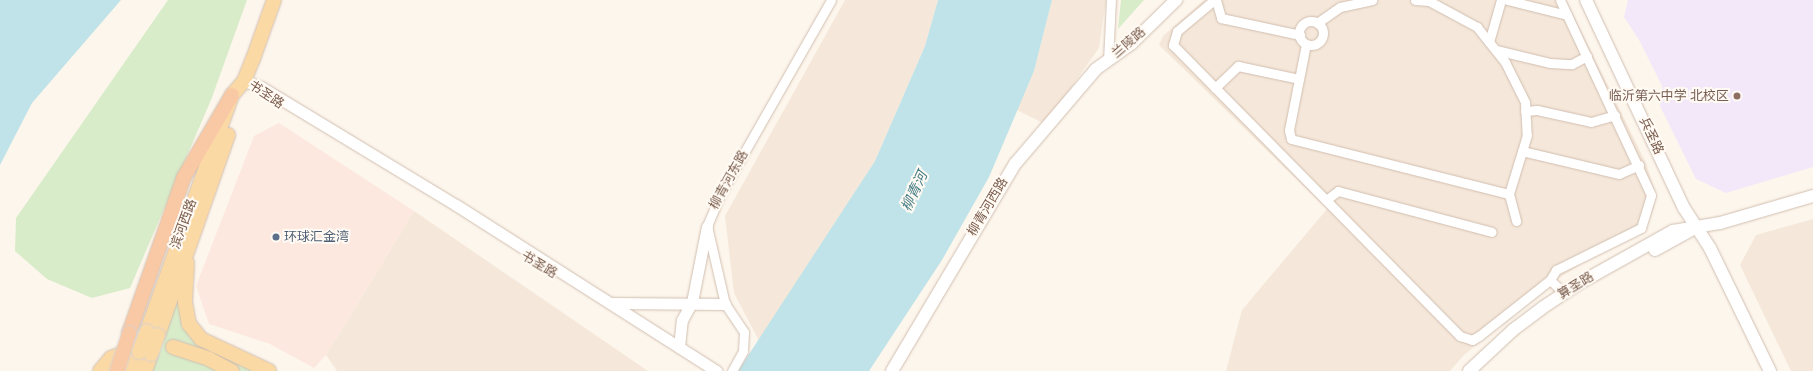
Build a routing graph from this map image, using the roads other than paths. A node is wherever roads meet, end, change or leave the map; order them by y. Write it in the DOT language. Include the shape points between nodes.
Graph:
graph roads {
  1 [pos="264,0"];
  2 [pos="274,0"];
  3 [pos="831,0"];
  4 [pos="1111,0"];
  5 [pos="1164,0"];
  6 [pos="1176,0"];
  7 [pos="1215,0"];
  8 [pos="1372,0"];
  9 [pos="1415,0"];
  10 [pos="1501,0"];
  11 [pos="1507,0"];
  12 [pos="1560,0"];
  13 [pos="1586,0"];
  14 [pos="1593,0"];
  15 [pos="1567,16"];
  16 [pos="1317,23"];
  17 [pos="1300,35"];
  18 [pos="1489,42"];
  19 [pos="1306,44"];
  20 [pos="1496,50"];
  21 [pos="1587,56"];
  22 [pos="1108,61"];
  23 [pos="1299,79"];
  24 [pos="244,81"];
  25 [pos="1215,88"];
  26 [pos="232,95"];
  27 [pos="1525,111"];
  28 [pos="1615,115"];
  29 [pos="1522,151"];
  30 [pos="1639,165"];
  31 [pos="1813,188"];
  32 [pos="1509,194"];
  33 [pos="1813,196"];
  34 [pos="1326,200"];
  35 [pos="1516,221"];
  36 [pos="707,226"];
  37 [pos="1697,227"];
  38 [pos="1492,232"];
  39 [pos="187,247"];
  40 [pos="1550,280"];
  41 [pos="1564,293"];
  42 [pos="692,302"];
  43 [pos="611,303"];
  44 [pos="725,304"];
  45 [pos="153,333"];
  46 [pos="173,347"];
  47 [pos="684,352"];
  48 [pos="139,353"];
  49 [pos="135,370"];
  50 [pos="100,371"];
  51 [pos="117,371"];
  52 [pos="232,371"];
  53 [pos="269,371"];
  54 [pos="707,371"];
  55 [pos="717,371"];
  56 [pos="732,371"];
  57 [pos="892,371"];
  58 [pos="901,371"];
  59 [pos="1469,371"];
  60 [pos="1480,371"];
  61 [pos="1763,371"];
  62 [pos="1770,371"];
  1 -- 24 [label="main road, 滨河西路" via="245,54"];
  2 -- 24 [label="main road, 滨河西路"];
  3 -- 36 [label="street, 柳青河东路" via="721,193"];
  4 -- 22 [label="street, 柳青河西路"];
  5 -- 22 [label="main road, 兰陵路" via="1126,38"];
  6 -- 22 [label="main road, 兰陵路" via="1132,43"];
  7 -- 17 [label="street" via="1221,18"];
  7 -- 25 [label="street" via="1177,31 1173,45"];
  8 -- 16 [label="street" via="1340,7"];
  9 -- 18 [label="street" via="1429,1 1477,27"];
  10 -- 18 [label="street"];
  11 -- 15 [label="street"];
  12 -- 15 [label="street"];
  13 -- 37 [label="main road, 兵圣路" via="1684,208"];
  14 -- 37 [label="main road, 兵圣路" via="1684,190"];
  15 -- 21 [label="street"];
  16 -- 17 [label="street" via="1304,24"];
  16 -- 19 [label="street" via="1323,31 1321,40 1314,45"];
  17 -- 19 [label="street"];
  18 -- 20 [label="street"];
  19 -- 23 [label="street"];
  20 -- 21 [label="street" via="1550,63 1572,64"];
  20 -- 27 [label="street" via="1518,89"];
  21 -- 28 [label="street"];
  22 -- 57 [label="main road, 柳青河西路" via="1096,69 1007,175"];
  22 -- 58 [label="main road, 柳青河西路" via="1101,74 1014,179"];
  23 -- 25 [label="street" via="1238,66"];
  23 -- 32 [label="street" via="1289,130 1291,139"];
  24 -- 26 [label="main road, 滨河西路"];
  24 -- 39 [label="main road, 滨河西路" via="240,100"];
  24 -- 43 [label="street, 书圣路" via="261,87 444,197"];
  24 -- 47 [label="street, 书圣路"];
  25 -- 34 [label="street"];
  26 -- 45 [label="main road, 滨河西路"];
  26 -- 51 [label="highway, bridge" via="184,177"];
  27 -- 28 [label="street" via="1537,110 1590,122"];
  27 -- 29 [label="street" via="1526,135"];
  28 -- 30 [label="street"];
  29 -- 30 [label="street" via="1619,174"];
  29 -- 32 [label="street"];
  30 -- 40 [label="street" via="1651,195 1641,228 1556,270"];
  31 -- 37 [label="main road, 算圣路" via="1744,207"];
  32 -- 35 [label="street"];
  33 -- 37 [label="main road, 算圣路"];
  34 -- 38 [label="street" via="1338,191"];
  34 -- 40 [label="street" via="1460,336 1472,340 1479,336"];
  36 -- 42 [label="street"];
  36 -- 44 [label="street, 柳青河东路"];
  37 -- 41 [label="main road, 算圣路" via="1673,231"];
  37 -- 60 [label="main road, 算圣路" via="1582,290 1517,336"];
  37 -- 61 [label="main road, 兵圣路" via="1703,250"];
  37 -- 62 [label="main road, 兵圣路"];
  39 -- 45 [label="main road, 滨河西路"];
  39 -- 53 [label="main road" via="185,302 189,324 201,339"];
  40 -- 41 [label="street"];
  41 -- 59 [label="main road, 算圣路" via="1512,330"];
  42 -- 43 [label="street"];
  42 -- 44 [label="street"];
  42 -- 47 [label="street" via="682,320"];
  43 -- 47 [label="street, 书圣路"];
  44 -- 56 [label="street, 柳青河东路" via="744,332 742,351"];
  45 -- 48 [label="main road, 滨河西路, bridge"];
  46 -- 52 [label="main road" via="209,359"];
  47 -- 54 [label="street"];
  47 -- 55 [label="street"];
  48 -- 49 [label="main road, 滨河西路"];
  48 -- 50 [label="main road" via="111,358"];
}
